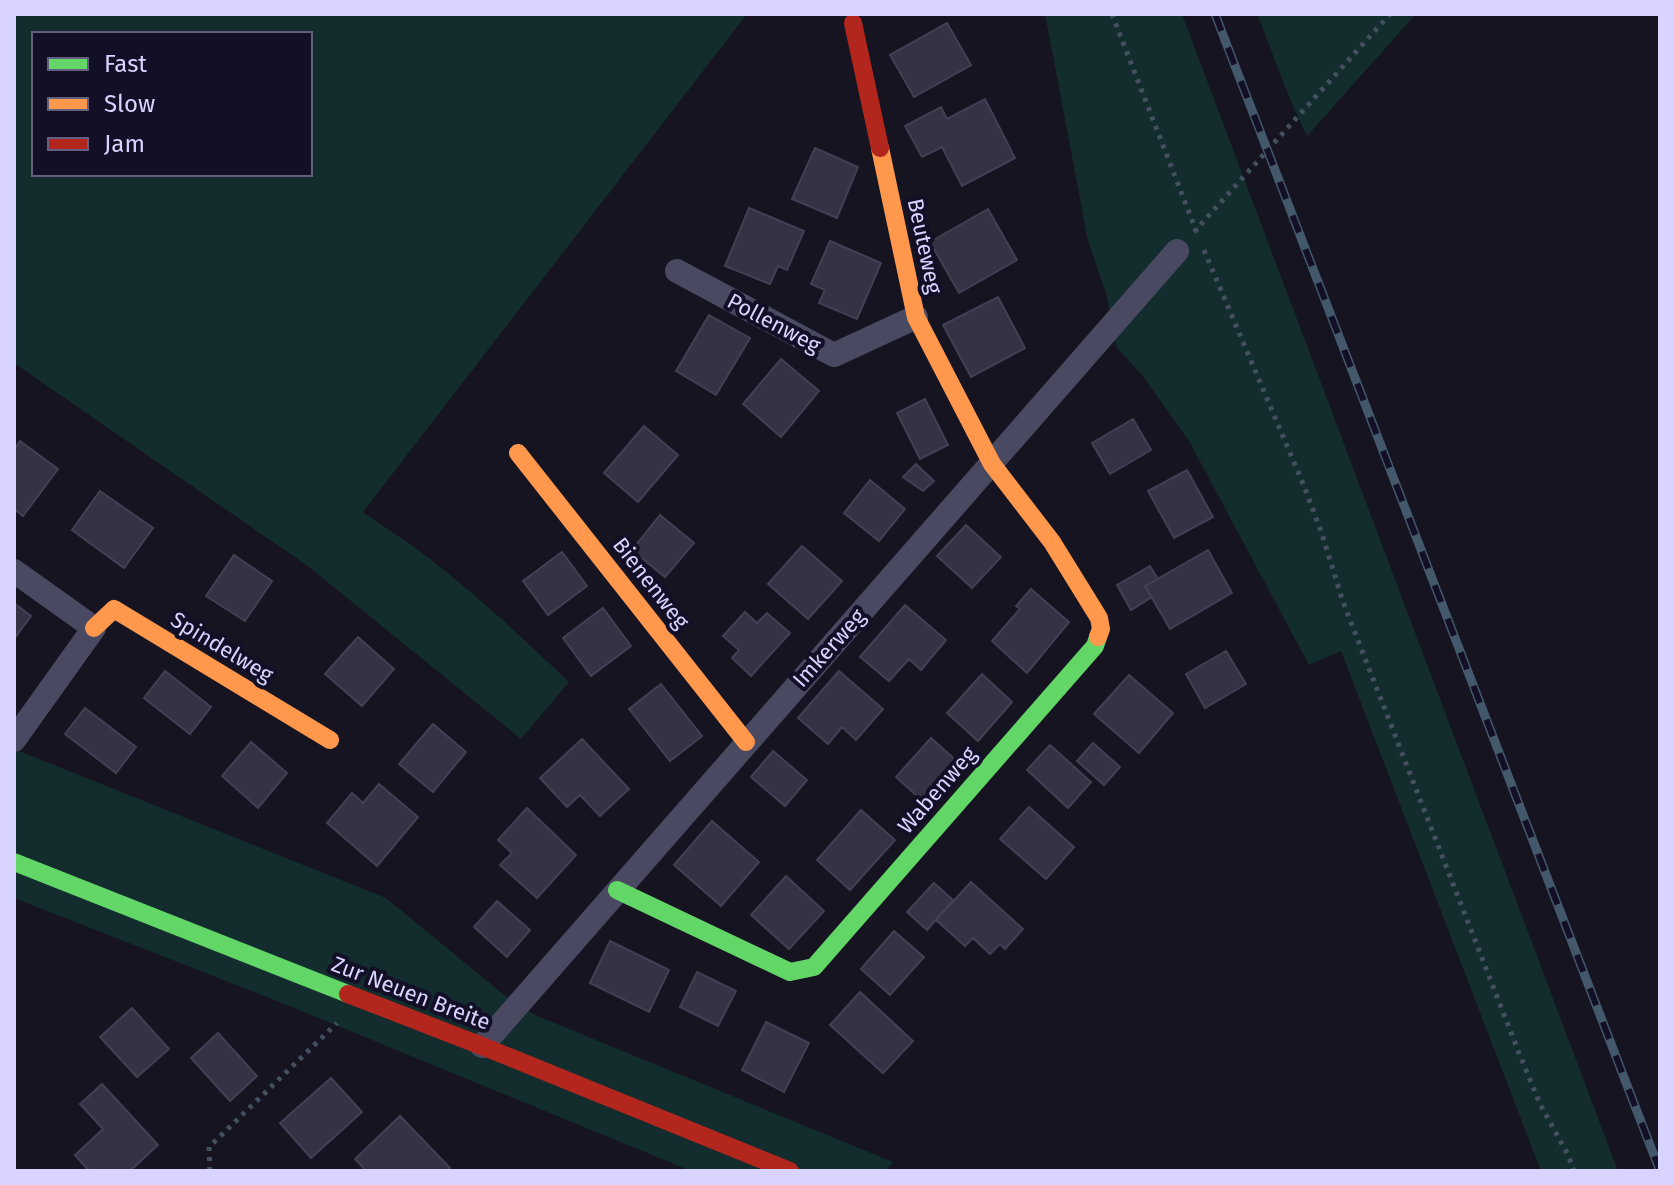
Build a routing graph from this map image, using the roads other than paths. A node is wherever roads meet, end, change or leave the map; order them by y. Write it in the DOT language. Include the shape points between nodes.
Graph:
graph roads {
  1 [pos="853,23"];
  2 [pos="1177,251"];
  3 [pos="677,271"];
  4 [pos="916,317"];
  5 [pos="518,453"];
  6 [pos="992,464"];
  7 [pos="14,571"];
  8 [pos="94,628"];
  9 [pos="14,740"];
  10 [pos="330,740"];
  11 [pos="746,742"];
  12 [pos="14,862"];
  13 [pos="617,890"];
  14 [pos="482,1046"];
  15 [pos="790,1171"];
  1 -- 4 [label="street, Beuteweg"];
  2 -- 6 [label="street, Imkerweg"];
  3 -- 4 [label="street, Pollenweg" via="834,355"];
  4 -- 6 [label="street, Beuteweg"];
  5 -- 11 [label="street, Bienenweg"];
  6 -- 11 [label="street, Imkerweg"];
  6 -- 13 [label="street, Wabenweg" via="1052,542 1101,629 1095,646 825,955 814,967 790,972"];
  7 -- 8 [label="street"];
  8 -- 9 [label="street"];
  8 -- 10 [label="street, Spindelweg" via="114,609"];
  11 -- 13 [label="street, Imkerweg"];
  12 -- 14 [label="street, Zur Neuen Breite"];
  13 -- 14 [label="street, Imkerweg"];
  14 -- 15 [label="street, Zur Neuen Breite"];
}
